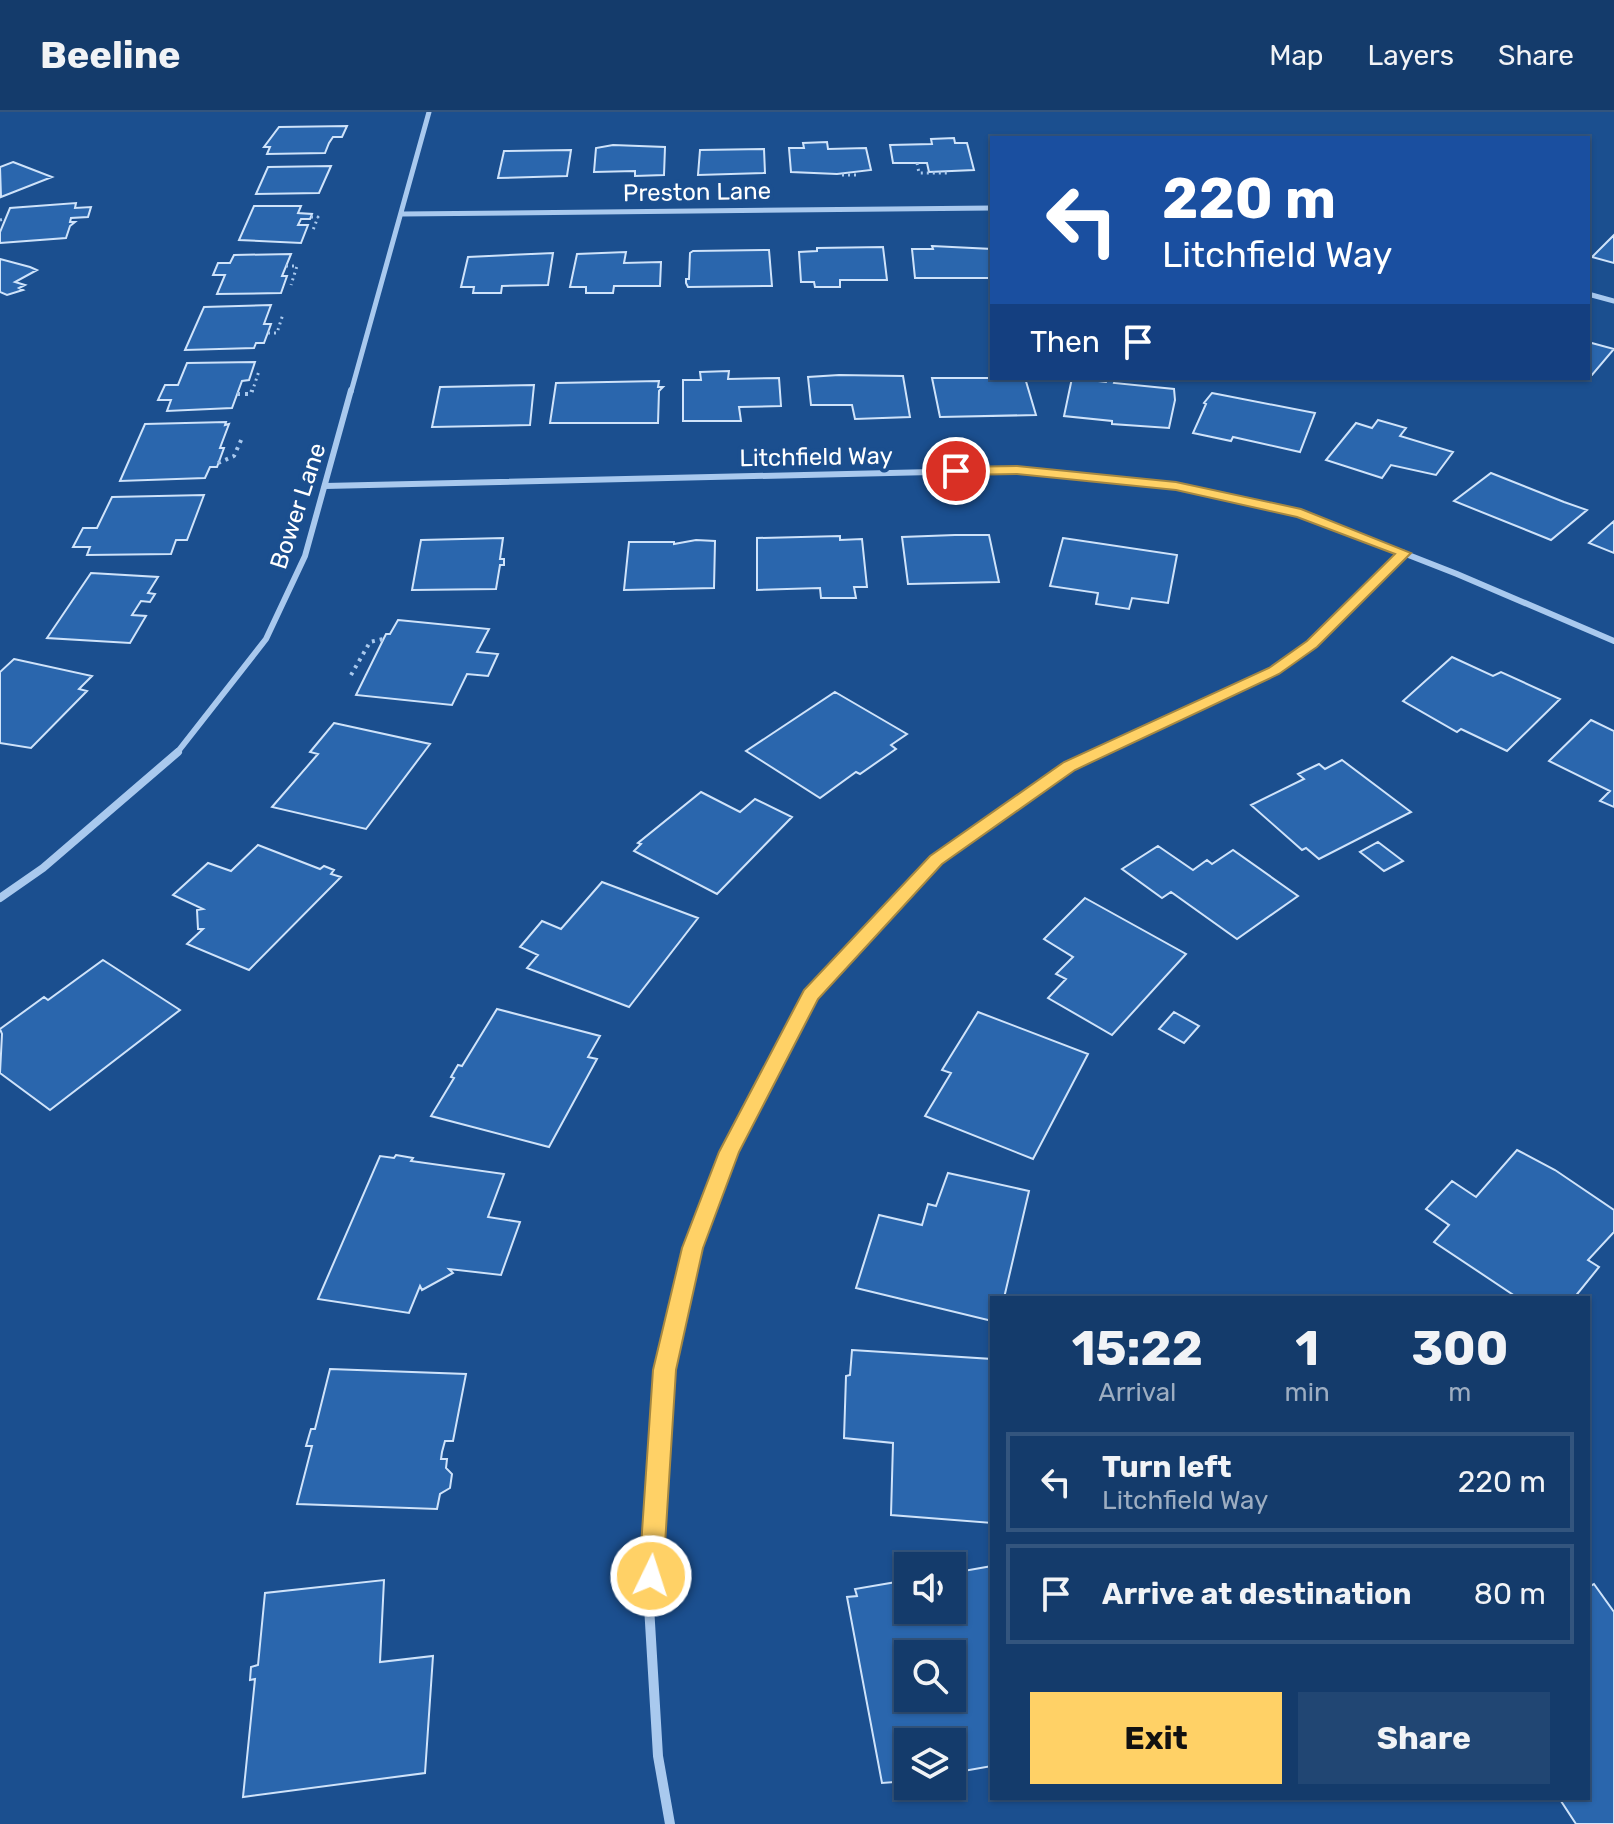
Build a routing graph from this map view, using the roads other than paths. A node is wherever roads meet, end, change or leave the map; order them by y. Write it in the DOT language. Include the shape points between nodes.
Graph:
graph roads {
  1 [pos="429,112"];
  2 [pos="990,208"];
  3 [pos="402,214"];
  4 [pos="1590,295"];
  5 [pos="1614,301"];
  6 [pos="325,486"];
  7 [pos="1404,553"];
  8 [pos="1614,641"];
  9 [pos="0,898"];
  10 [pos="670,1824"];
  1 -- 3 [label="street, Bower Lane"];
  2 -- 3 [label="street, Preston Lane"];
  3 -- 6 [label="street, Bower Lane"];
  4 -- 5 [label="street"];
  6 -- 7 [label="street, Litchfield Way" via="1017,470 1176,486 1301,513"];
  6 -- 9 [label="street, Bower Lane" via="305,556 266,639 181,749 43,868"];
  7 -- 8 [label="street, Litchfield Way"];
  7 -- 10 [label="street" via="1312,644 1274,671 1070,766 936,860 811,994 729,1152 697,1234 664,1370 649,1606 658,1756"];
}
